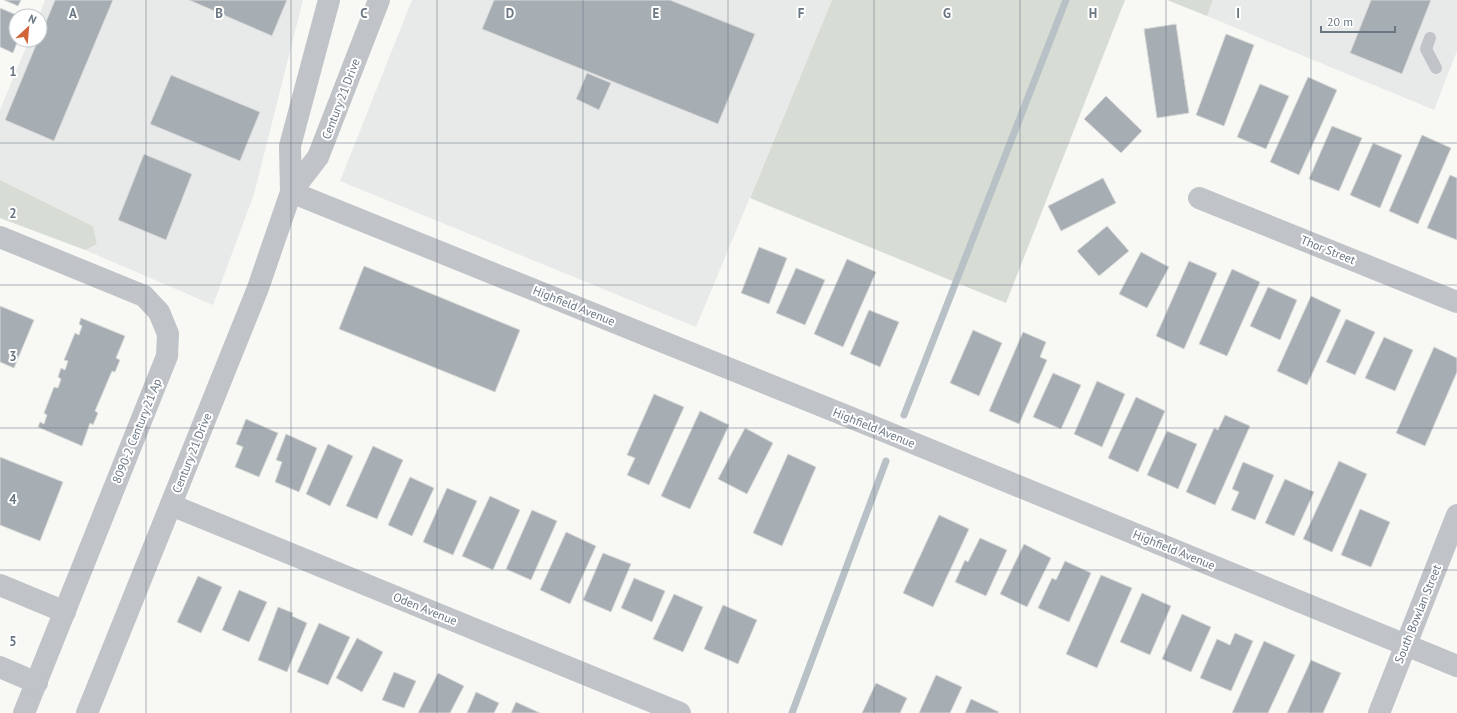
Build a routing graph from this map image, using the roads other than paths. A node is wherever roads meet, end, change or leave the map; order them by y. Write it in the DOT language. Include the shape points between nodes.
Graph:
graph roads {
  1 [pos="329,0"];
  2 [pos="379,0"];
  3 [pos="1430,38"];
  4 [pos="1436,68"];
  5 [pos="291,192"];
  6 [pos="1199,198"];
  7 [pos="0,237"];
  8 [pos="1457,302"];
  9 [pos="171,505"];
  10 [pos="1457,515"];
  11 [pos="0,585"];
  12 [pos="64,612"];
  13 [pos="1405,645"];
  14 [pos="1457,666"];
  15 [pos="0,668"];
  16 [pos="37,683"];
  17 [pos="24,713"];
  18 [pos="88,713"];
  19 [pos="680,713"];
  20 [pos="1379,713"];
  1 -- 5 [label="street, Century 21 Drive" via="290,146"];
  2 -- 5 [label="street, Century 21 Drive" via="318,158"];
  3 -- 4 [label="lane" via="1426,49"];
  5 -- 9 [label="street, Century 21 Drive" via="258,288"];
  5 -- 13 [label="street, Highfield Avenue"];
  6 -- 8 [label="street, Thor Street"];
  7 -- 12 [label="street, 8090-2 Century 21 Ap" via="144,296 159,312 168,334 167,356"];
  9 -- 18 [label="street, Century 21 Drive"];
  9 -- 19 [label="street, Oden Avenue"];
  10 -- 13 [label="street, South Bowlan Street"];
  11 -- 12 [label="street"];
  12 -- 16 [label="street, 8090-2 Century 21 Ap"];
  13 -- 14 [label="street, Highfield Avenue"];
  13 -- 20 [label="street, South Bowlan Street"];
  15 -- 16 [label="street"];
  16 -- 17 [label="street, 8090-2 Century 21 Ap"];
}
